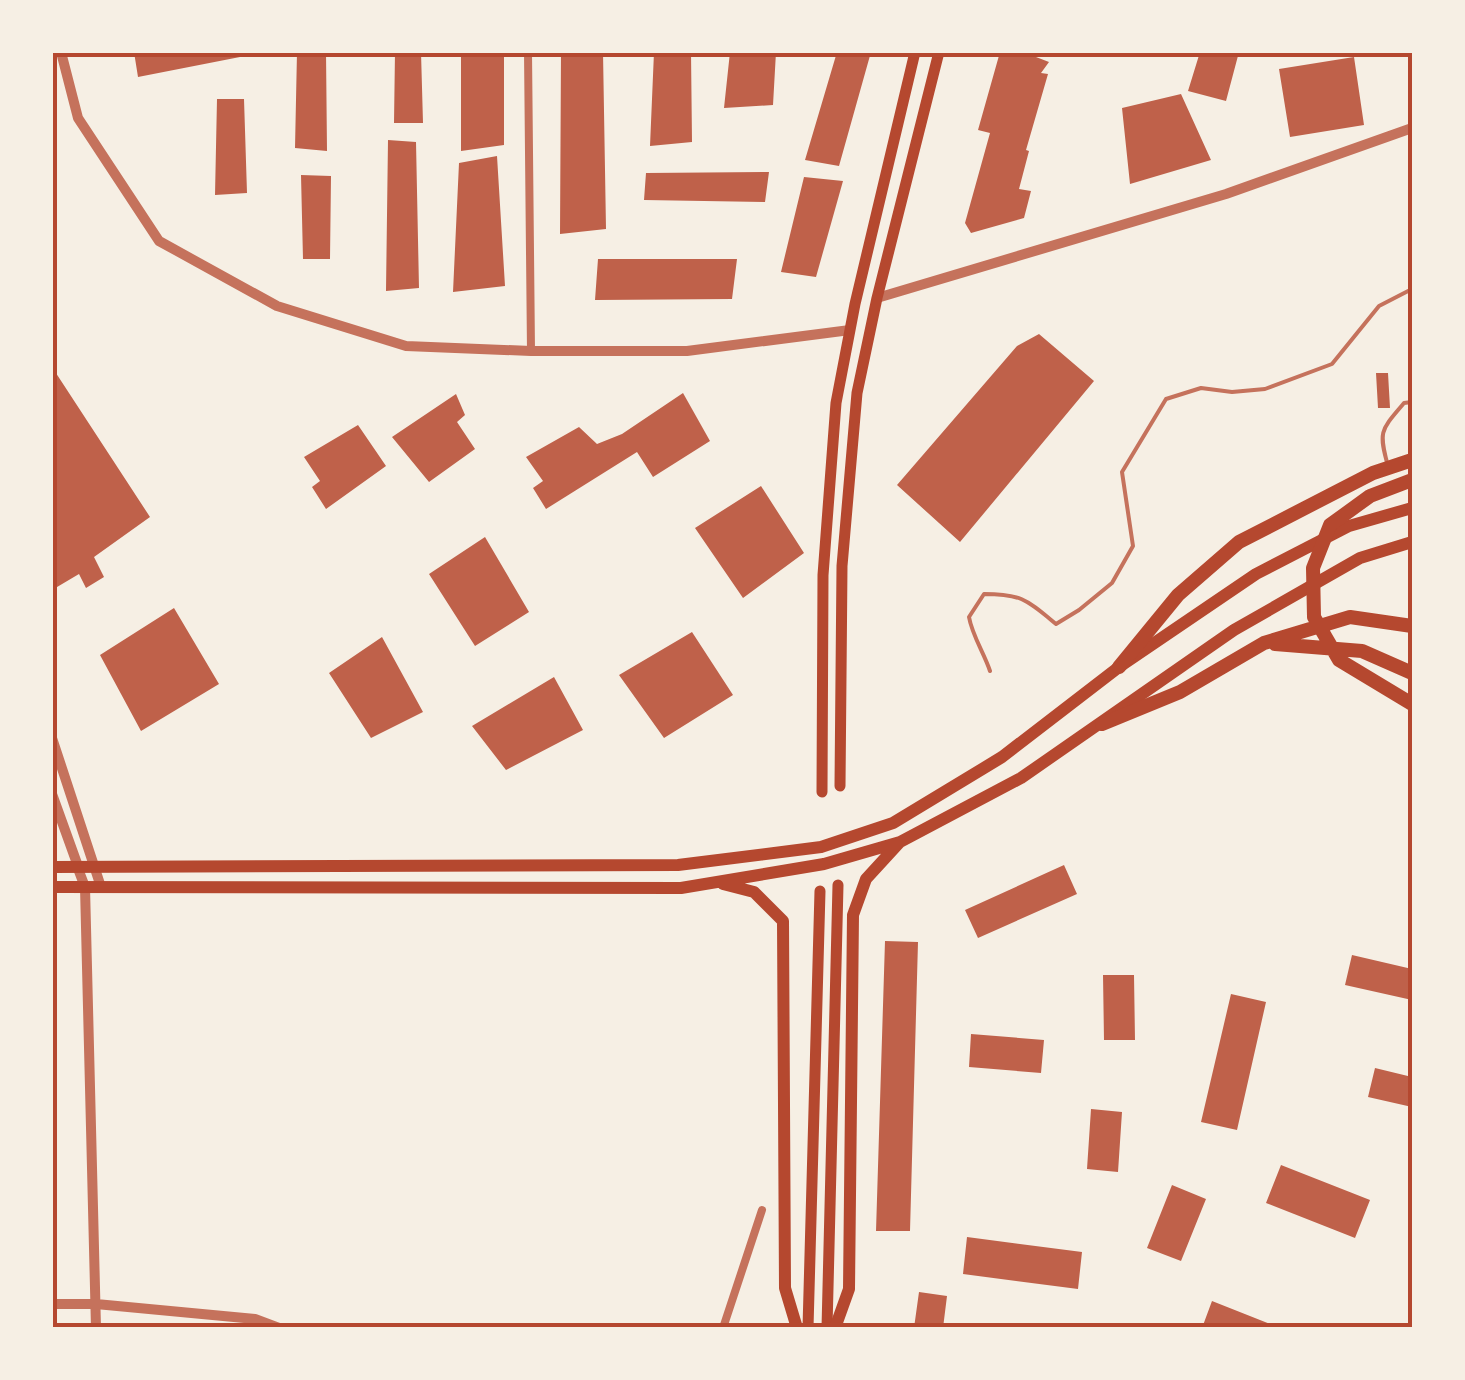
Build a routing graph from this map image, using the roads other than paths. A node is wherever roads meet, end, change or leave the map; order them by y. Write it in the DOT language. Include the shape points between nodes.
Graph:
graph roads {
  1 [pos="61,52"];
  2 [pos="528,52"];
  3 [pos="915,52"];
  4 [pos="940,52"];
  5 [pos="1412,128"];
  6 [pos="1412,289"];
  7 [pos="877,298"];
  8 [pos="850,330"];
  9 [pos="531,350"];
  10 [pos="1412,402"];
  11 [pos="1412,460"];
  12 [pos="1388,468"];
  13 [pos="1412,480"];
  14 [pos="1412,508"];
  15 [pos="1412,542"];
  16 [pos="1412,626"];
  17 [pos="1264,643"];
  18 [pos="1119,667"];
  19 [pos="990,672"];
  20 [pos="1412,673"];
  21 [pos="1412,704"];
  22 [pos="1102,724"];
  23 [pos="52,738"];
  24 [pos="840,786"];
  25 [pos="822,792"];
  26 [pos="52,794"];
  27 [pos="900,842"];
  28 [pos="52,866"];
  29 [pos="77,866"];
  30 [pos="94,866"];
  31 [pos="716,882"];
  32 [pos="838,885"];
  33 [pos="52,887"];
  34 [pos="84,887"];
  35 [pos="101,887"];
  36 [pos="820,891"];
  37 [pos="762,1210"];
  38 [pos="52,1304"];
  39 [pos="96,1304"];
  40 [pos="96,1328"];
  41 [pos="279,1328"];
  42 [pos="723,1328"];
  43 [pos="797,1328"];
  44 [pos="808,1328"];
  45 [pos="827,1328"];
  46 [pos="835,1328"];
  1 -- 9 [label="street" via="78,118 159,241 277,306 406,346"];
  2 -- 9 [label="street"];
  3 -- 8 [label="main road"];
  4 -- 7 [label="main road"];
  5 -- 7 [label="street" via="1226,194"];
  6 -- 19 [label="lane" via="1379,306 1332,364 1265,389 1200,388 1166,400 1122,472 1134,546 1112,584 1056,624 1025,598 984,594 969,617"];
  7 -- 24 [label="main road" via="857,392 842,566"];
  8 -- 9 [label="street" via="687,350"];
  8 -- 25 [label="main road" via="836,403 822,574"];
  10 -- 12 [label="lane" via="1385,426"];
  11 -- 12 [label="highway"];
  12 -- 18 [label="highway" via="1238,542 1178,594"];
  13 -- 21 [label="highway" via="1370,496 1330,526 1313,568 1314,617 1339,660"];
  14 -- 18 [label="main road" via="1349,526 1256,574"];
  15 -- 22 [label="main road" via="1360,558 1234,630"];
  16 -- 17 [label="highway" via="1350,617"];
  17 -- 20 [label="highway" via="1362,651"];
  17 -- 22 [label="highway" via="1180,692"];
  18 -- 30 [label="main road" via="1002,757 893,823 821,847 678,865"];
  22 -- 27 [label="main road" via="1022,778"];
  23 -- 30 [label="street"];
  26 -- 29 [label="street"];
  27 -- 31 [label="main road" via="824,864"];
  27 -- 46 [label="main road" via="866,879 853,915 849,1290"];
  28 -- 29 [label="main road"];
  29 -- 30 [label="main road"];
  29 -- 34 [label="street"];
  29 -- 35 [label="street"];
  30 -- 35 [label="street"];
  31 -- 35 [label="main road" via="681,888"];
  31 -- 43 [label="main road" via="754,892 783,922 785,1288"];
  32 -- 45 [label="main road"];
  33 -- 34 [label="main road"];
  34 -- 35 [label="main road"];
  34 -- 39 [label="street"];
  36 -- 44 [label="main road"];
  37 -- 42 [label="street"];
  38 -- 39 [label="street"];
  39 -- 40 [label="street"];
  39 -- 41 [label="street" via="255,1319"];
}
